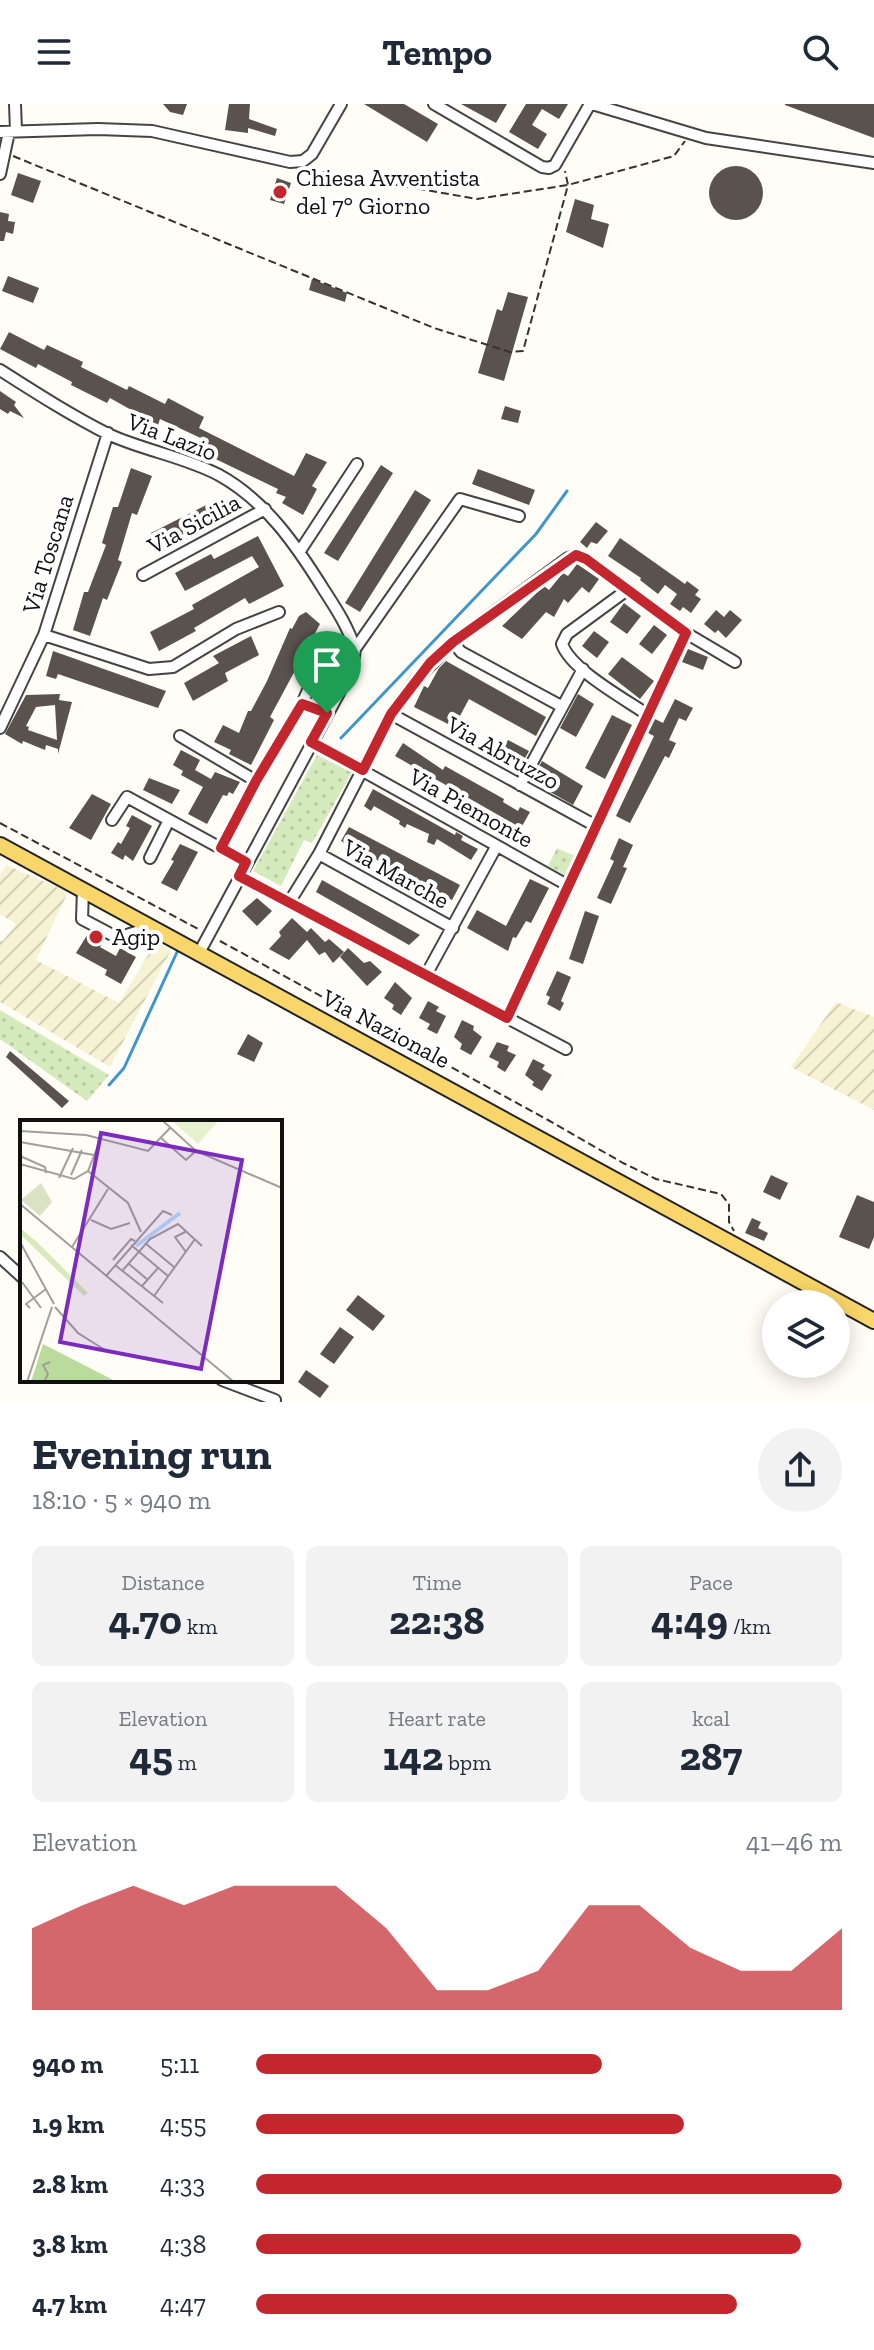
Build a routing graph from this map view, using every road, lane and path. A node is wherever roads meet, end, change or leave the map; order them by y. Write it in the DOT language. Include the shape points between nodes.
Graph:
graph roads {
  1 [pos="15,104"];
  2 [pos="341,104"];
  3 [pos="434,104"];
  4 [pos="591,104"];
  5 [pos="8,132"];
  6 [pos="690,134"];
  7 [pos="4,153"];
  8 [pos="560,156"];
  9 [pos="303,161"];
  10 [pos="874,163"];
  11 [pos="0,174"];
  12 [pos="568,185"];
  13 [pos="0,370"];
  14 [pos="108,433"];
  15 [pos="357,464"];
  16 [pos="265,509"];
  17 [pos="519,516"];
  18 [pos="300,551"];
  19 [pos="143,575"];
  20 [pos="627,590"];
  21 [pos="279,612"];
  22 [pos="686,633"];
  23 [pos="44,635"];
  24 [pos="453,642"];
  25 [pos="328,644"];
  26 [pos="355,649"];
  27 [pos="735,662"];
  28 [pos="583,669"];
  29 [pos="302,704"];
  30 [pos="561,706"];
  31 [pos="327,713"];
  32 [pos="391,714"];
  33 [pos="648,715"];
  34 [pos="0,728"];
  35 [pos="180,736"];
  36 [pos="311,742"];
  37 [pos="363,770"];
  38 [pos="256,781"];
  39 [pos="520,785"];
  40 [pos="112,820"];
  41 [pos="169,820"];
  42 [pos="0,823"];
  43 [pos="596,826"];
  44 [pos="0,845"];
  45 [pos="496,847"];
  46 [pos="221,848"];
  47 [pos="319,854"];
  48 [pos="150,858"];
  49 [pos="246,862"];
  50 [pos="239,876"];
  51 [pos="569,886"];
  52 [pos="83,890"];
  53 [pos="290,901"];
  54 [pos="151,927"];
  55 [pos="453,928"];
  56 [pos="208,935"];
  57 [pos="199,953"];
  58 [pos="426,975"];
  59 [pos="507,1018"];
  60 [pos="566,1049"];
  61 [pos="743,1236"];
  62 [pos="0,1257"];
  63 [pos="20,1275"];
  64 [pos="874,1321"];
  65 [pos="227,1382"];
  66 [pos="275,1400"];
  1 -- 5 [label="street"];
  2 -- 9 [label="street"];
  3 -- 8 [label="street" via="542,167 549,168"];
  4 -- 6 [label="street"];
  4 -- 8 [label="street"];
  5 -- 7 [label="street"];
  5 -- 9 [label="street" via="152,131"];
  6 -- 10 [label="street"];
  6 -- 12 [label="path" via="674,156"];
  7 -- 11 [label="street"];
  7 -- 12 [label="path" via="434,328 510,352 523,351"];
  8 -- 12 [label="path"];
  9 -- 12 [label="path" via="318,171 477,199"];
  13 -- 14 [label="street, Via Lazio"];
  14 -- 16 [label="street, Via Lazio" via="217,474"];
  14 -- 23 [label="street, Via Toscana"];
  15 -- 18 [label="street"];
  16 -- 18 [label="street, Via Lazio"];
  16 -- 19 [label="street, Via Sicilia"];
  17 -- 26 [label="street" via="460,499"];
  18 -- 26 [label="street, Via Lazio" via="349,629"];
  20 -- 22 [label="street"];
  20 -- 24 [label="street" via="576,555"];
  20 -- 28 [label="street" via="567,634 562,644 566,654"];
  21 -- 23 [label="street" via="236,629 173,667 149,669"];
  22 -- 27 [label="street"];
  22 -- 33 [label="street"];
  23 -- 34 [label="street, Via Toscana"];
  24 -- 30 [label="street" via="461,652"];
  24 -- 32 [label="street"];
  25 -- 29 [label="street"];
  26 -- 31 [label="street" via="352,669"];
  28 -- 30 [label="street"];
  28 -- 33 [label="street"];
  29 -- 31 [label="street"];
  29 -- 38 [label="street"];
  30 -- 39 [label="street"];
  31 -- 36 [label="street"];
  32 -- 37 [label="street"];
  32 -- 39 [label="street, Via Abruzzo"];
  33 -- 43 [label="street"];
  35 -- 38 [label="street"];
  36 -- 37 [label="street, Via Piemonte"];
  36 -- 49 [label="street"];
  37 -- 45 [label="street, Via Piemonte"];
  37 -- 47 [label="street"];
  38 -- 46 [label="street"];
  39 -- 43 [label="street, Via Abruzzo"];
  40 -- 41 [label="street" via="127,797"];
  41 -- 46 [label="street"];
  41 -- 48 [label="street"];
  42 -- 56 [label="path"];
  43 -- 51 [label="street"];
  44 -- 52 [label="main road, Via Nazionale"];
  45 -- 51 [label="street, Via Piemonte"];
  45 -- 55 [label="street"];
  46 -- 49 [label="street"];
  47 -- 53 [label="street"];
  47 -- 55 [label="street, Via Marche"];
  49 -- 50 [label="street"];
  50 -- 53 [label="street"];
  50 -- 56 [label="street"];
  51 -- 59 [label="street"];
  52 -- 54 [label="main road, Via Nazionale"];
  52 -- 54 [label="street" via="82,919 118,938"];
  53 -- 58 [label="street"];
  54 -- 57 [label="main road, Via Nazionale"];
  55 -- 58 [label="street"];
  56 -- 57 [label="street"];
  56 -- 61 [label="path" via="634,1168 656,1179 721,1194 729,1204 729,1222"];
  57 -- 64 [label="main road, Via Nazionale"];
  58 -- 59 [label="street"];
  59 -- 60 [label="street"];
  62 -- 63 [label="street"];
  65 -- 66 [label="street"];
}
